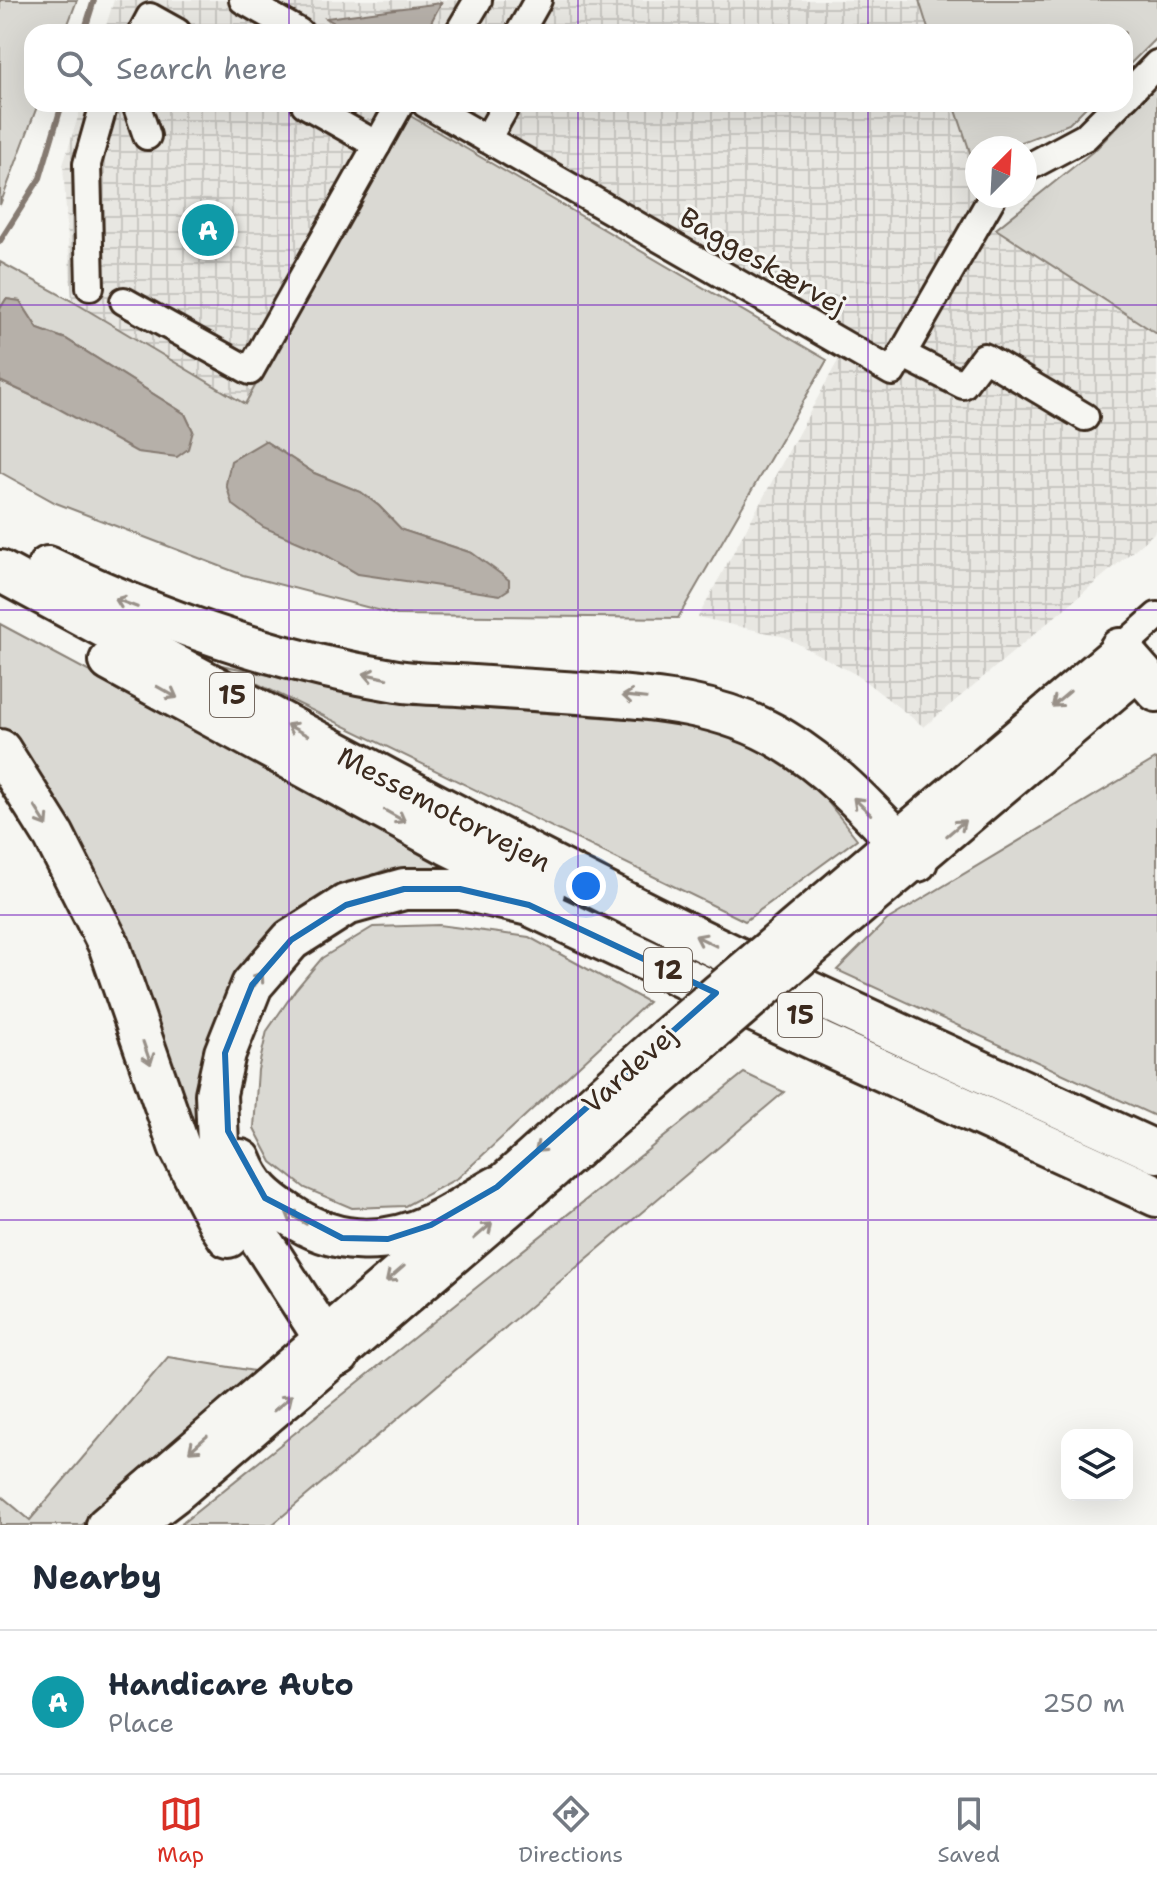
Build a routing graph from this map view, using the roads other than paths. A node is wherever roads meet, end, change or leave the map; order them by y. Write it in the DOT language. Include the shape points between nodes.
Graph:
graph roads {
  1 [pos="243,0"];
  2 [pos="478,0"];
  3 [pos="279,8"];
  4 [pos="146,24"];
  5 [pos="163,24"];
  6 [pos="292,24"];
  7 [pos="464,24"];
  8 [pos="1157,64"];
  9 [pos="1133,89"];
  10 [pos="102,112"];
  11 [pos="139,112"];
  12 [pos="319,112"];
  13 [pos="396,112"];
  14 [pos="440,112"];
  15 [pos="502,112"];
  16 [pos="1110,112"];
  17 [pos="147,136"];
  18 [pos="487,139"];
  19 [pos="377,145"];
  20 [pos="1037,163"];
  21 [pos="986,208"];
  22 [pos="90,287"];
  23 [pos="124,301"];
  24 [pos="902,354"];
  25 [pos="1085,417"];
  26 [pos="0,543"];
  27 [pos="0,571"];
  28 [pos="0,601"];
  29 [pos="1157,616"];
  30 [pos="1144,667"];
  31 [pos="0,750"];
  32 [pos="455,832"];
  33 [pos="907,850"];
  34 [pos="677,1046"];
  35 [pos="225,1053"];
  36 [pos="1157,1152"];
  37 [pos="1157,1178"];
  38 [pos="497,1187"];
  39 [pos="1157,1196"];
  40 [pos="322,1353"];
  41 [pos="104,1525"];
  42 [pos="137,1525"];
  1 -- 3 [label="street"];
  2 -- 7 [label="street"];
  3 -- 6 [label="street"];
  4 -- 5 [label="street" via="150,17"];
  8 -- 9 [label="street"];
  10 -- 22 [label="street" via="87,164"];
  11 -- 17 [label="street"];
  12 -- 19 [label="street"];
  13 -- 19 [label="street"];
  14 -- 18 [label="street, Baggeskærvej"];
  15 -- 18 [label="street"];
  16 -- 20 [label="street" via="1085,137"];
  18 -- 24 [label="street, Baggeskærvej" via="892,372"];
  19 -- 23 [label="street" via="250,371"];
  21 -- 24 [label="street"];
  24 -- 25 [label="street" via="963,385 984,357"];
  33 -- 26 [label="highway, one-way" via="823,767 748,722 698,706 637,697 400,681 293,659 206,634 108,596"];
  32 -- 27 [label="highway, Messemotorvejen / 15, one-way"];
  28 -- 32 [label="highway, Messemotorvejen / 15, one-way"];
  29 -- 30 [label="street, Vardevej"];
  30 -- 33 [label="main road, Vardevej"];
  31 -- 40 [label="highway, one-way" via="54,836 109,945 179,1146 220,1225"];
  36 -- 32 [label="highway, Messemotorvejen / 15, one-way" via="666,922"];
  32 -- 37 [label="highway, Messemotorvejen / 15" via="825,1027"];
  33 -- 34 [label="main road, Vardevej / 12, bridge"];
  34 -- 38 [label="main road, Vardevej / 12, one-way"];
  40 -- 34 [label="main road, Vardevej, one-way"];
  38 -- 35 [label="highway, one-way" via="431,1225 388,1239 342,1238 303,1224 265,1198 245,1171 228,1131"];
  35 -- 39 [label="highway, 12, one-way" via="252,985 291,940 346,905 404,889 460,889 529,905"];
  35 -- 40 [label="highway, 12" via="216,1094 218,1145 230,1188"];
  38 -- 40 [label="main road, Vardevej / 12, one-way"];
  40 -- 41 [label="main road, Vardevej / 12, one-way"];
  42 -- 40 [label="main road, Vardevej / 12, one-way" via="175,1496"];
}
